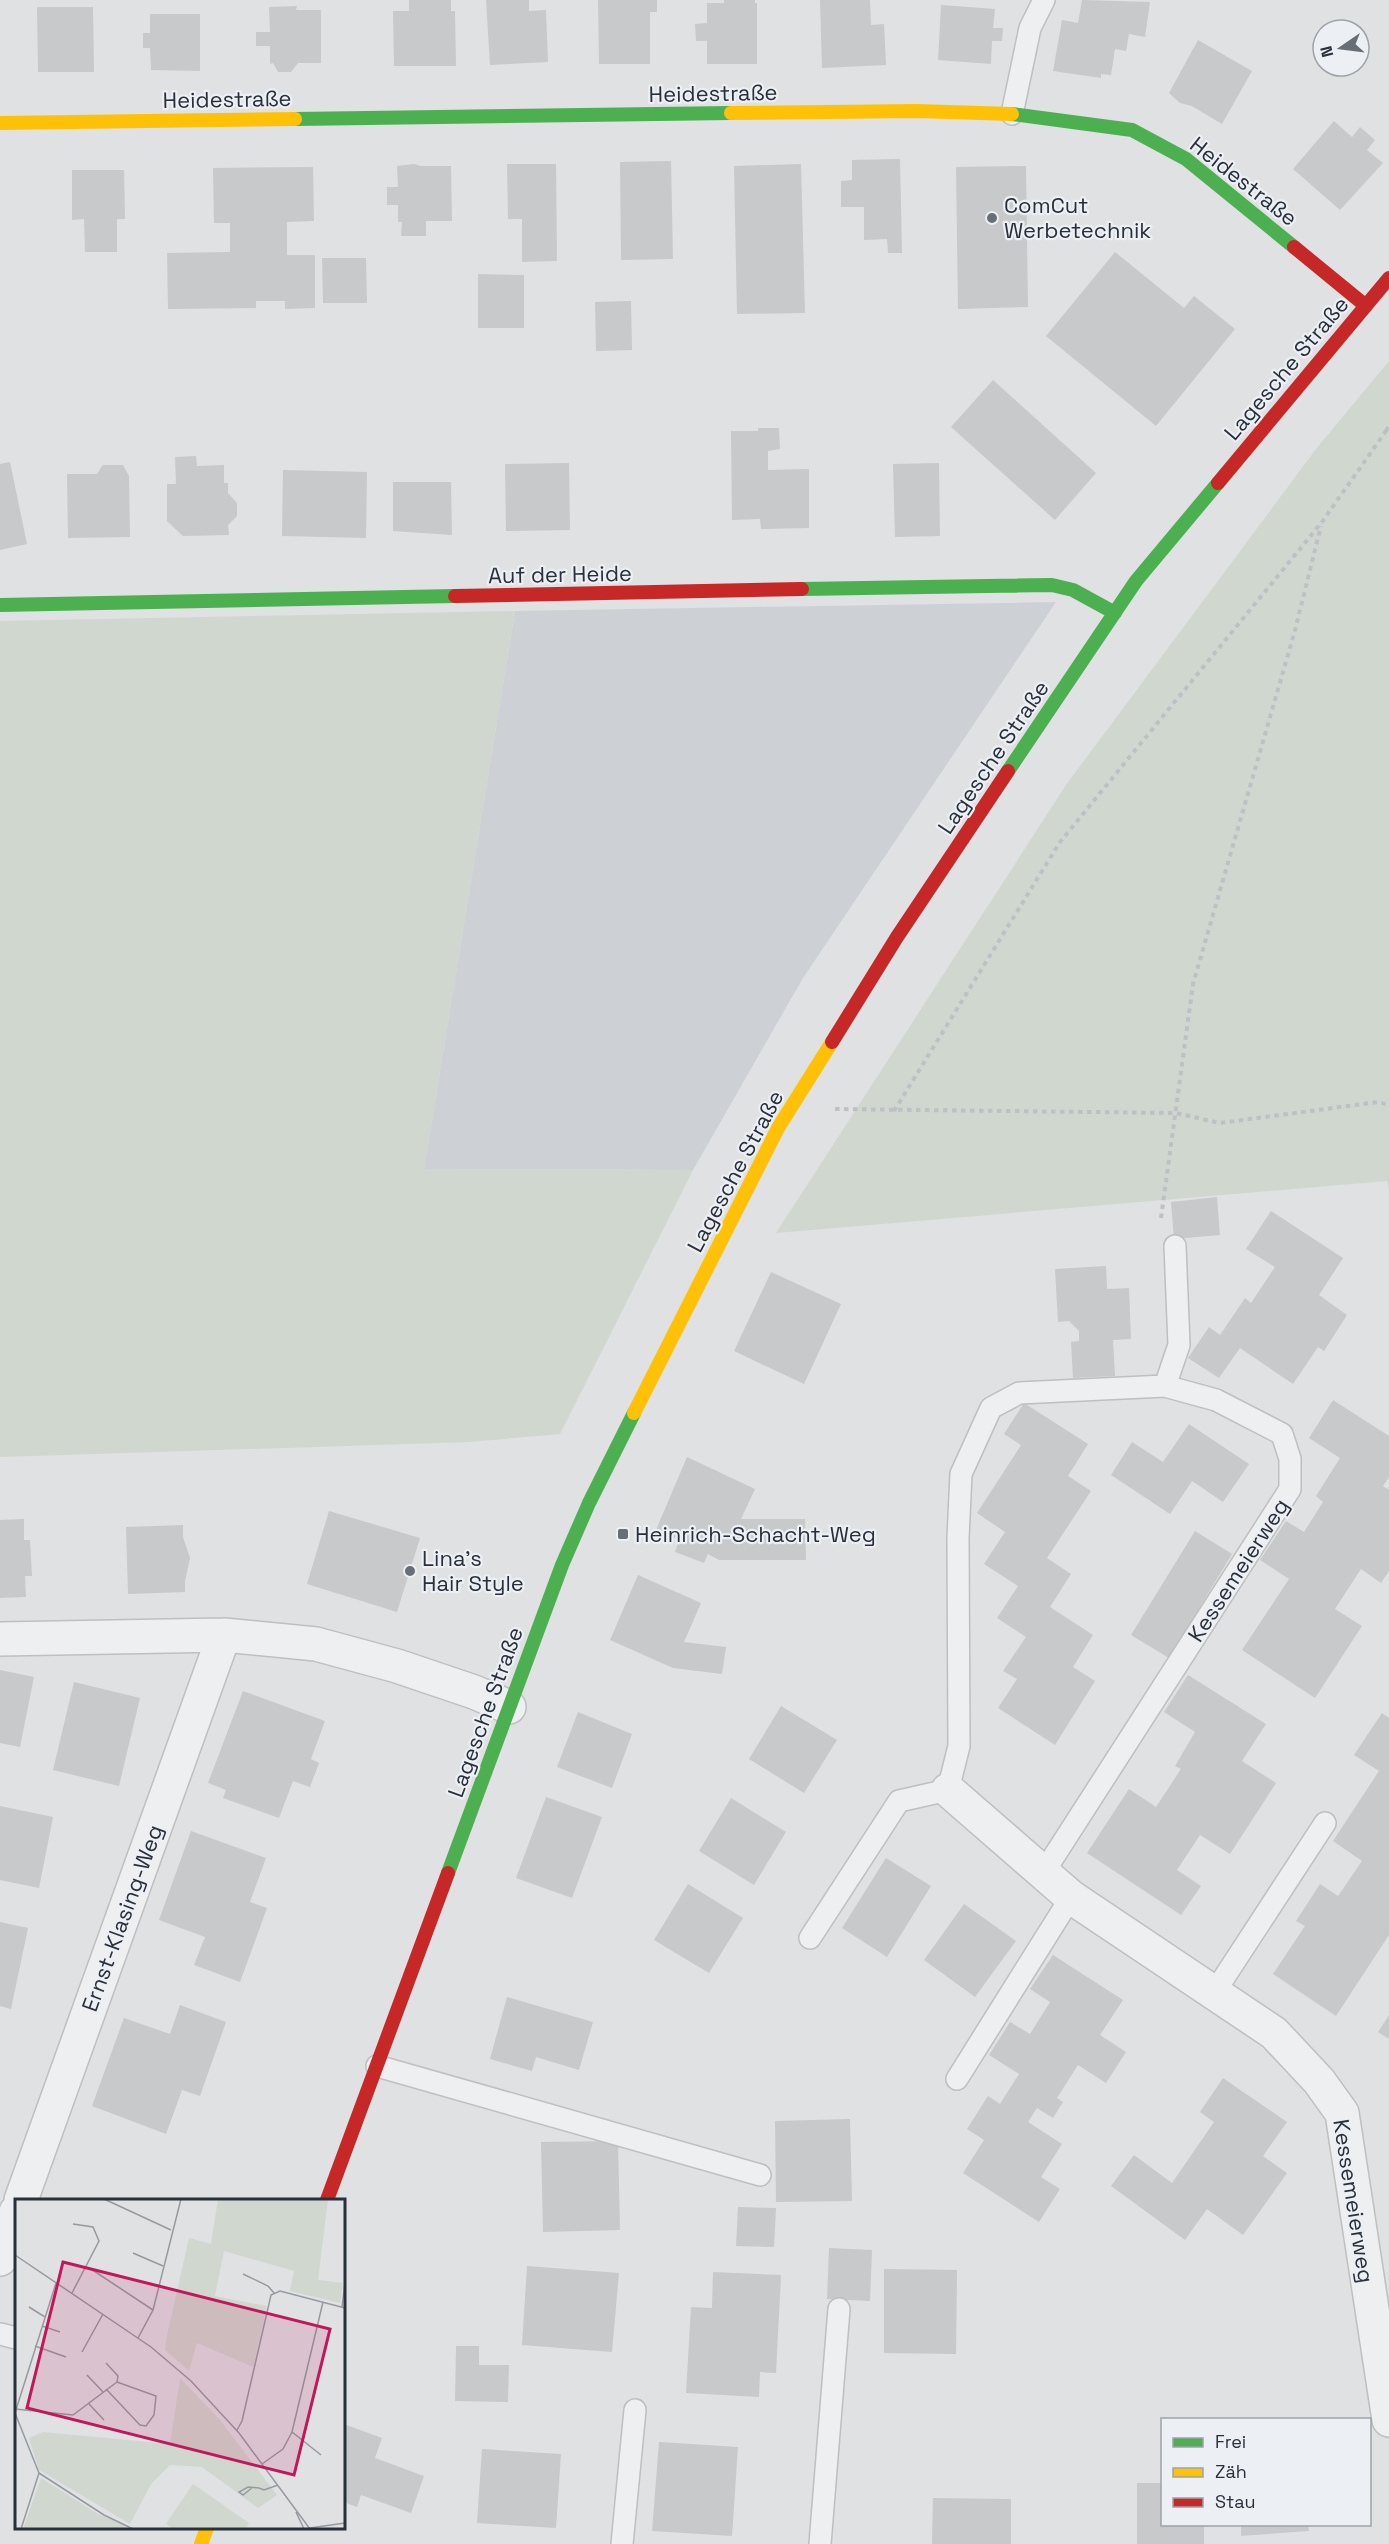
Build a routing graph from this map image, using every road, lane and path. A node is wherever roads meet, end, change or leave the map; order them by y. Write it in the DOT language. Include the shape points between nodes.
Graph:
graph roads {
  1 [pos="1044,0"];
  2 [pos="1012,114"];
  3 [pos="0,123"];
  4 [pos="1389,278"];
  5 [pos="1366,306"];
  6 [pos="1389,426"];
  7 [pos="1387,432"];
  8 [pos="1322,522"];
  9 [pos="0,605"];
  10 [pos="1115,613"];
  11 [pos="797,1100"];
  12 [pos="1389,1105"];
  13 [pos="894,1111"];
  14 [pos="1176,1113"];
  15 [pos="1161,1213"];
  16 [pos="1175,1246"];
  17 [pos="1164,1386"];
  18 [pos="224,1635"];
  19 [pos="0,1640"];
  20 [pos="509,1707"];
  21 [pos="948,1790"];
  22 [pos="1325,1823"];
  23 [pos="1042,1875"];
  24 [pos="1071,1897"];
  25 [pos="810,1938"];
  26 [pos="1214,1993"];
  27 [pos="377,2066"];
  28 [pos="957,2079"];
  29 [pos="760,2175"];
  30 [pos="21,2199"];
  31 [pos="327,2199"];
  32 [pos="15,2215"];
  33 [pos="0,2259"];
  34 [pos="839,2309"];
  35 [pos="0,2334"];
  36 [pos="15,2338"];
  37 [pos="635,2410"];
  38 [pos="1389,2420"];
  39 [pos="207,2529"];
  40 [pos="201,2544"];
  41 [pos="622,2544"];
  42 [pos="820,2544"];
  1 -- 2 [label="lane" via="1030,28"];
  2 -- 3 [label="street, Heidestraße" via="917,111"];
  2 -- 5 [label="street, Heidestraße" via="1132,130 1186,159"];
  4 -- 5 [label="street, Lagesche Straße"];
  5 -- 10 [label="street, Lagesche Straße" via="1136,581"];
  6 -- 7 [label="path"];
  7 -- 8 [label="path"];
  8 -- 13 [label="path" via="1060,842"];
  8 -- 14 [label="path" via="1294,634 1193,984"];
  9 -- 10 [label="street, Auf der Heide" via="1025,584 1073,590"];
  10 -- 11 [label="street, Lagesche Straße" via="897,937"];
  11 -- 13 [label="path" via="837,1110"];
  11 -- 20 [label="street, Lagesche Straße" via="778,1128 589,1503"];
  12 -- 14 [label="path" via="1378,1102 1220,1123"];
  13 -- 14 [label="path"];
  14 -- 15 [label="path"];
  16 -- 17 [label="lane" via="1179,1345"];
  17 -- 21 [label="lane, Kessemeierweg" via="1019,1393 991,1408 961,1474 958,1746"];
  17 -- 23 [label="lane, Kessemeierweg" via="1216,1400 1282,1434 1290,1459 1290,1489"];
  18 -- 19 [label="street"];
  18 -- 20 [label="street" via="316,1644 397,1666"];
  18 -- 30 [label="street, Ernst-Klasing-Weg"];
  20 -- 27 [label="street, Lagesche Straße"];
  21 -- 23 [label="street, Kessemeierweg"];
  21 -- 25 [label="lane" via="899,1801"];
  22 -- 26 [label="lane"];
  23 -- 24 [label="street, Kessemeierweg"];
  24 -- 26 [label="street, Kessemeierweg"];
  24 -- 28 [label="lane"];
  26 -- 38 [label="street, Kessemeierweg" via="1274,2033 1319,2081 1342,2114"];
  27 -- 29 [label="lane"];
  27 -- 31 [label="street, Lagesche Straße"];
  32 -- 33 [label="street"];
  34 -- 42 [label="lane"];
  35 -- 36 [label="lane"];
  37 -- 41 [label="lane"];
  39 -- 40 [label="street"];
}
